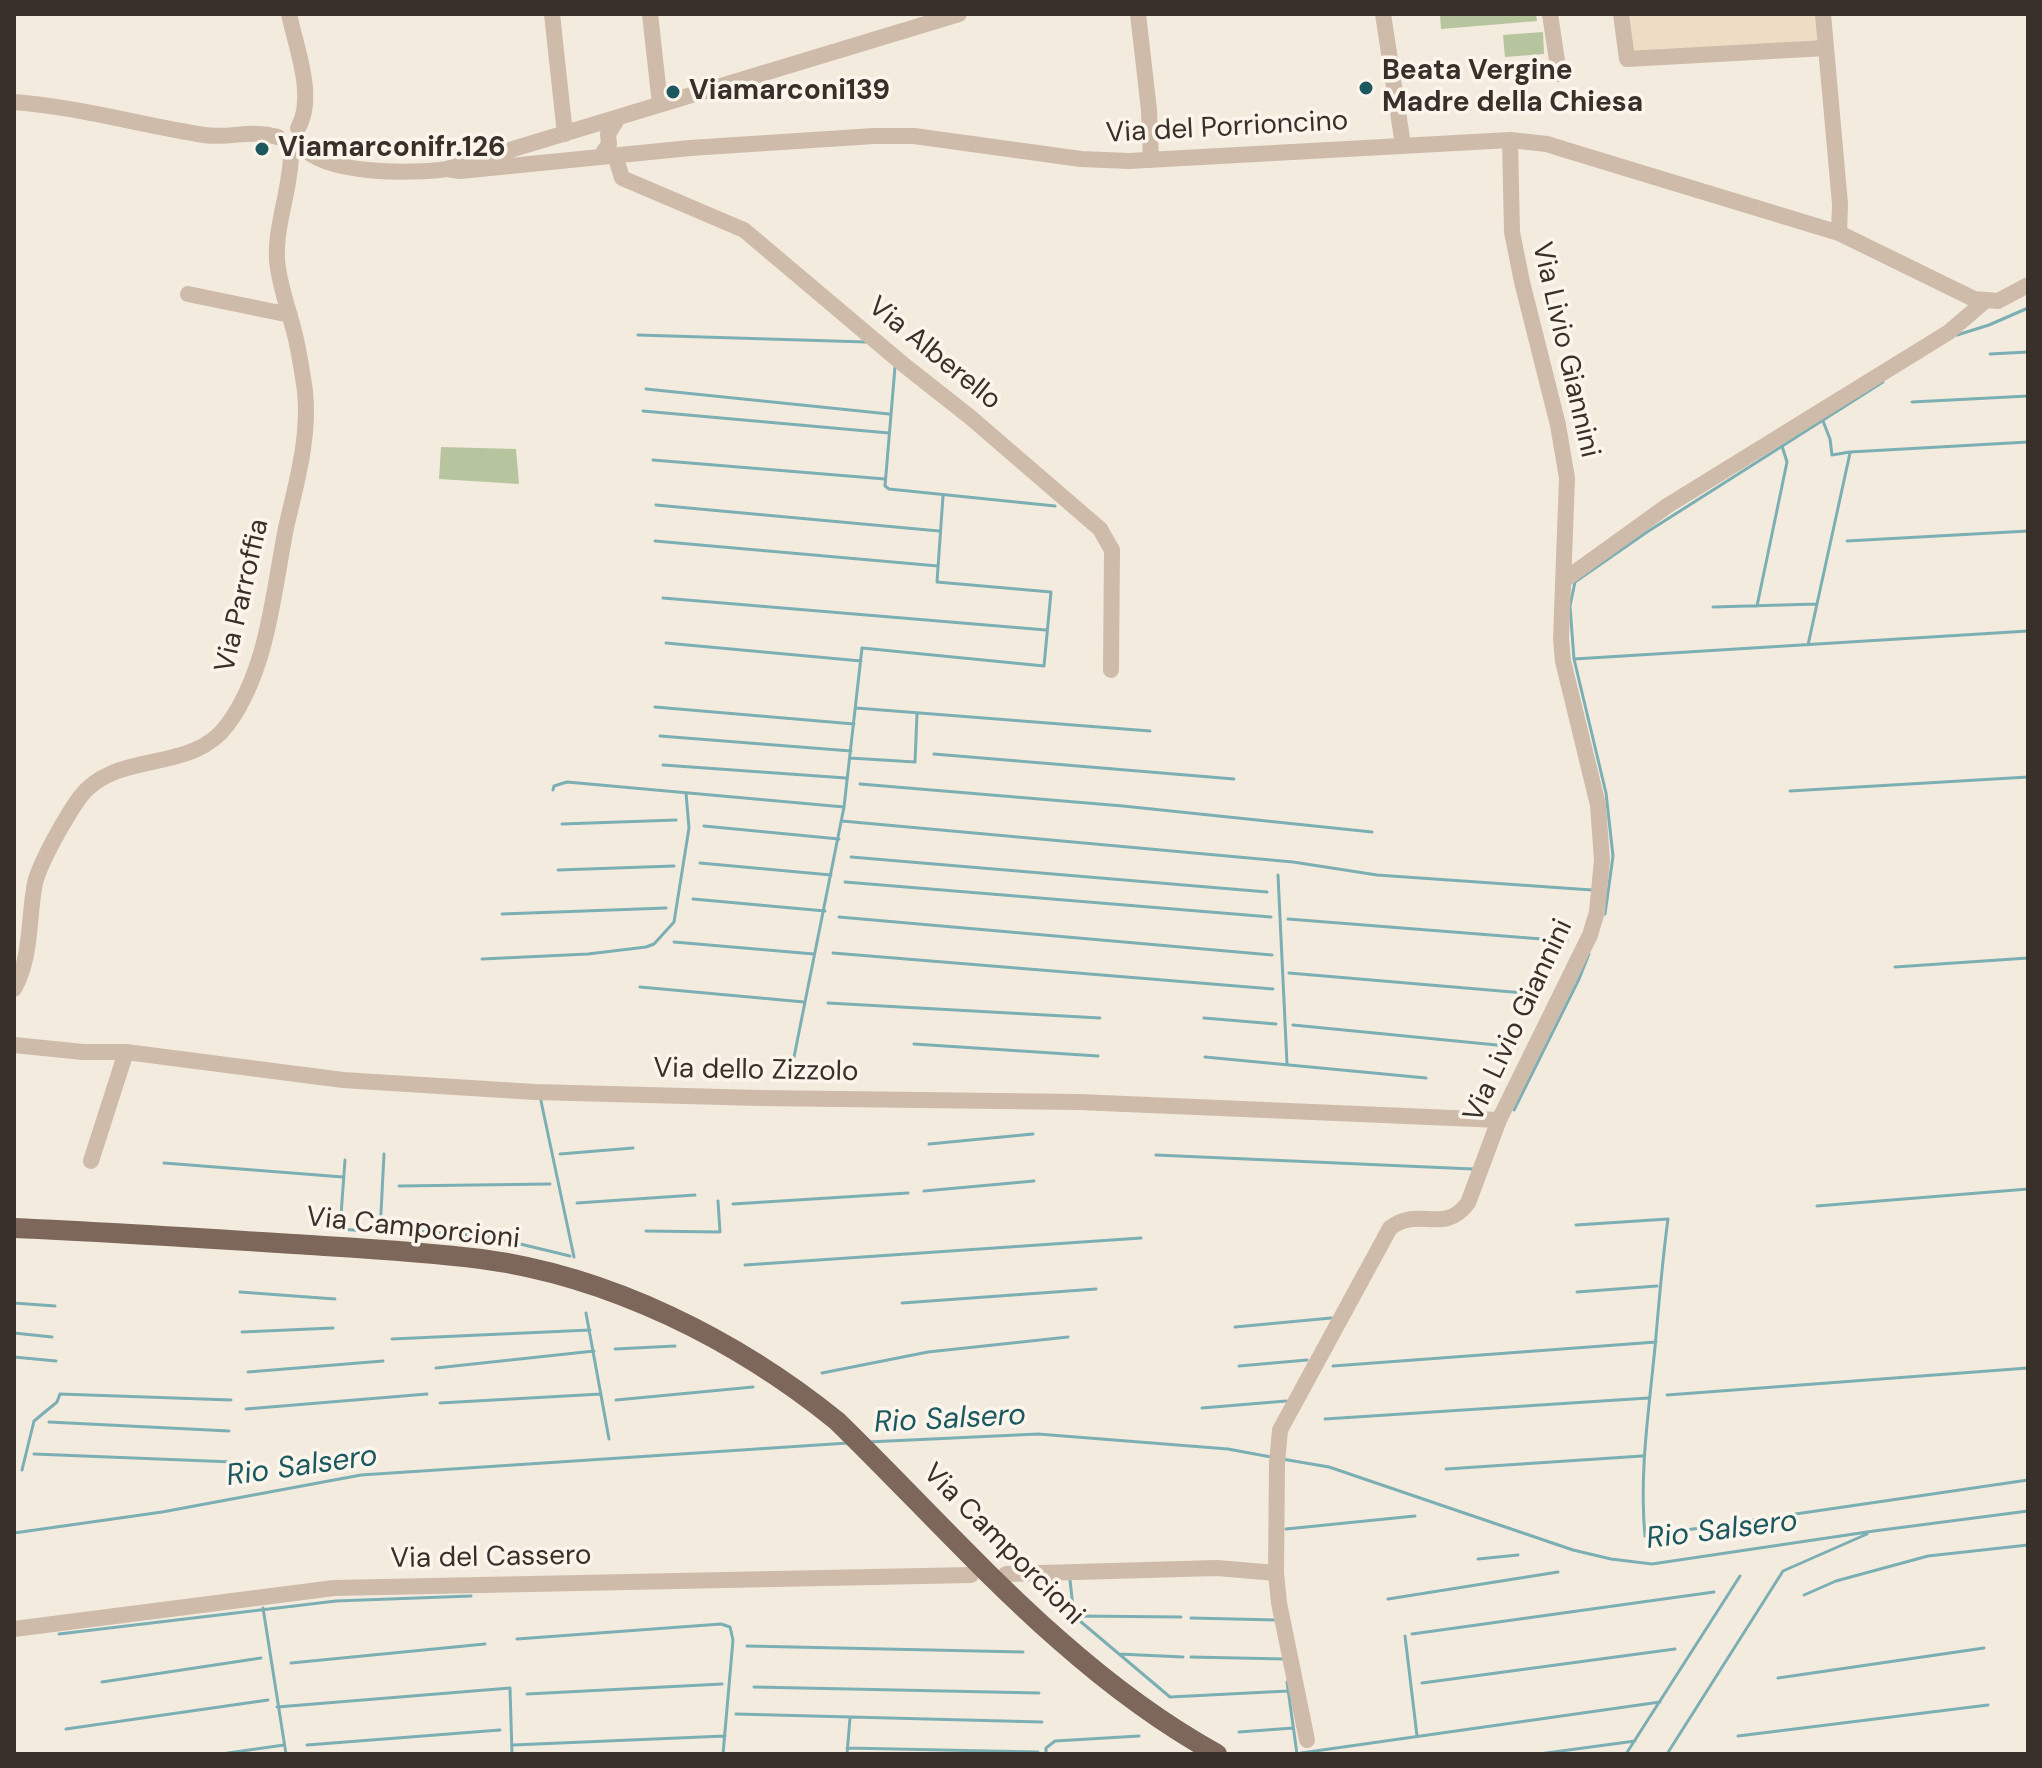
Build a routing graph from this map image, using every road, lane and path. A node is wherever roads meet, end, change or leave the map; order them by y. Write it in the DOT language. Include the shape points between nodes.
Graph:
graph roads {
  1 [pos="289,14"];
  2 [pos="552,14"];
  3 [pos="650,14"];
  4 [pos="959,14"];
  5 [pos="1138,14"];
  6 [pos="1383,14"];
  7 [pos="1550,14"];
  8 [pos="1621,14"];
  9 [pos="1823,14"];
  10 [pos="1826,48"];
  11 [pos="1559,74"];
  12 [pos="14,102"];
  13 [pos="660,104"];
  14 [pos="298,128"];
  15 [pos="559,136"];
  16 [pos="278,137"];
  17 [pos="1510,140"];
  18 [pos="608,145"];
  19 [pos="1403,145"];
  20 [pos="297,149"];
  21 [pos="1151,160"];
  22 [pos="552,161"];
  23 [pos="447,169"];
  24 [pos="1839,233"];
  25 [pos="2028,285"];
  26 [pos="188,294"];
  27 [pos="1985,301"];
  28 [pos="290,315"];
  29 [pos="1563,581"];
  30 [pos="1111,670"];
  31 [pos="14,989"];
  32 [pos="14,1045"];
  33 [pos="126,1052"];
  34 [pos="1499,1120"];
  35 [pos="91,1161"];
  36 [pos="14,1228"];
  37 [pos="974,1567"];
  38 [pos="1276,1573"];
  39 [pos="1002,1578"];
  40 [pos="14,1629"];
  41 [pos="1307,1740"];
  42 [pos="1217,1754"];
  1 -- 14 [label="street" via="306,99"];
  2 -- 15 [label="street"];
  3 -- 13 [label="street"];
  4 -- 13 [label="street"];
  5 -- 21 [label="street"];
  6 -- 19 [label="street"];
  7 -- 11 [label="street"];
  8 -- 10 [label="street" via="1627,59"];
  9 -- 10 [label="street"];
  10 -- 24 [label="street"];
  12 -- 16 [label="street" via="210,136 250,132"];
  13 -- 18 [label="street" via="618,118"];
  14 -- 16 [label="street" via="286,127"];
  14 -- 20 [label="street" via="303,135"];
  15 -- 18 [label="street"];
  15 -- 22 [label="street" via="542,150"];
  15 -- 23 [label="street"];
  16 -- 20 [label="street" via="279,146"];
  17 -- 19 [label="street, Via del Porrioncino"];
  17 -- 24 [label="street, Via del Porrioncino" via="1547,144"];
  17 -- 29 [label="street, Via Livio Giannini" via="1512,232 1567,478"];
  18 -- 21 [label="street, Via del Porrioncino" via="914,136 1081,159"];
  18 -- 22 [label="street, Via del Porrioncino"];
  18 -- 30 [label="street, Via Alberello" via="622,178 744,230 1100,529 1112,550"];
  19 -- 21 [label="street, Via del Porrioncino"];
  20 -- 23 [label="street" via="364,169"];
  20 -- 28 [label="street, Via Parroffia" via="277,246"];
  22 -- 23 [label="street, Via del Porrioncino"];
  24 -- 27 [label="street, Via del Porrioncino"];
  25 -- 27 [label="street" via="1998,301"];
  26 -- 28 [label="street"];
  27 -- 29 [label="street" via="1949,332 1667,506"];
  28 -- 31 [label="street, Via Parroffia" via="305,392 305,436 262,647 248,691 227,727 195,752 111,773 81,796 36,878 25,961"];
  29 -- 34 [label="street, Via Livio Giannini" via="1563,661 1598,805 1601,885 1590,935"];
  32 -- 33 [label="street, Via dello Zizzolo"];
  33 -- 34 [label="street, Via dello Zizzolo" via="343,1080 535,1092 1079,1102"];
  33 -- 35 [label="street"];
  34 -- 38 [label="street, Via Livio Giannini" via="1459,1215 1449,1220 1405,1219 1390,1228 1286,1420 1278,1443"];
  36 -- 37 [label="main road, Via Camporcioni" via="484,1259 560,1276 639,1303 729,1344 796,1388 878,1461"];
  37 -- 39 [label="main road, Via Camporcioni"];
  37 -- 40 [label="street, Via del Cassero" via="334,1588"];
  38 -- 39 [label="street" via="1217,1568"];
  38 -- 41 [label="street, Via Livio Giannini"];
  39 -- 42 [label="main road, Via Camporcioni" via="1063,1645 1111,1685"];
}
